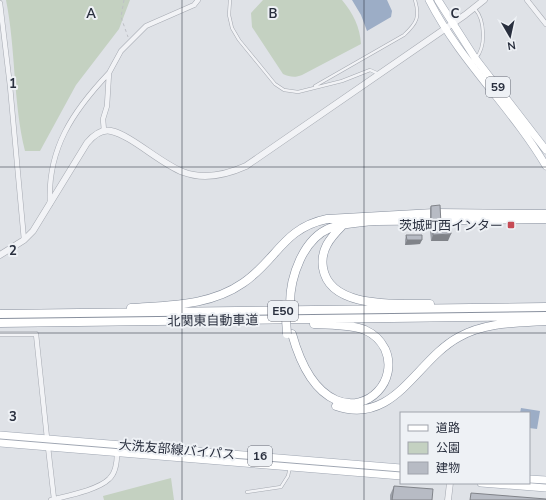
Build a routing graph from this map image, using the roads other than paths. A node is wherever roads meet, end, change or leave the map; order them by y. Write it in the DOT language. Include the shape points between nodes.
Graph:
graph roads {
  1 [pos="198,0"];
  2 [pos="230,0"];
  3 [pos="415,0"];
  4 [pos="429,0"];
  5 [pos="438,0"];
  6 [pos="484,0"];
  7 [pos="526,0"];
  8 [pos="0,3"];
  9 [pos="475,9"];
  10 [pos="452,24"];
  11 [pos="546,24"];
  12 [pos="445,29"];
  13 [pos="475,58"];
  14 [pos="109,73"];
  15 [pos="380,74"];
  16 [pos="311,88"];
  17 [pos="104,132"];
  18 [pos="546,149"];
  19 [pos="546,166"];
  20 [pos="50,205"];
  21 [pos="546,209"];
  22 [pos="517,214"];
  23 [pos="546,214"];
  24 [pos="337,218"];
  25 [pos="546,220"];
  26 [pos="342,226"];
  27 [pos="24,240"];
  28 [pos="0,255"];
  29 [pos="287,304"];
  30 [pos="524,307"];
  31 [pos="546,307"];
  32 [pos="0,314"];
  33 [pos="42,314"];
  34 [pos="546,316"];
  35 [pos="211,320"];
  36 [pos="546,321"];
  37 [pos="0,323"];
  38 [pos="0,334"];
  39 [pos="290,334"];
  40 [pos="0,434"];
  41 [pos="47,438"];
  42 [pos="0,443"];
  43 [pos="48,447"];
  44 [pos="118,453"];
  45 [pos="290,467"];
  46 [pos="400,468"];
  47 [pos="400,476"];
  48 [pos="530,479"];
  49 [pos="546,480"];
  50 [pos="450,484"];
  51 [pos="494,484"];
  52 [pos="546,488"];
  53 [pos="246,492"];
  54 [pos="52,500"];
  55 [pos="448,500"];
  1 -- 14 [label="street" via="194,6 146,26 121,50"];
  2 -- 16 [label="lane" via="229,15 232,28 275,84 284,90 298,92"];
  3 -- 16 [label="lane" via="418,17 414,26 404,35"];
  4 -- 12 [label="main road, 59"];
  5 -- 10 [label="main road, 59"];
  6 -- 9 [label="street"];
  7 -- 11 [label="street"];
  8 -- 27 [label="street"];
  9 -- 10 [label="street"];
  9 -- 13 [label="lane" via="481,19 482,46"];
  10 -- 12 [label="street"];
  10 -- 13 [label="main road, 59"];
  12 -- 15 [label="street"];
  12 -- 19 [label="main road, 59" via="468,63 528,138"];
  13 -- 18 [label="main road, 59"];
  14 -- 17 [label="street" via="107,106 103,119"];
  14 -- 20 [label="street" via="79,108 63,135 53,158"];
  15 -- 16 [label="lane" via="370,70 342,81"];
  15 -- 17 [label="street" via="246,166 222,174 198,176 184,173 121,135 111,131"];
  17 -- 20 [label="street" via="94,136 88,143"];
  20 -- 27 [label="street"];
  21 -- 22 [label="highway"];
  22 -- 23 [label="highway"];
  22 -- 24 [label="highway" via="434,213"];
  24 -- 29 [label="highway" via="316,232 300,251 290,276"];
  24 -- 33 [label="highway" via="314,221 299,229 245,282 214,298 172,305"];
  25 -- 26 [label="highway" via="377,221"];
  26 -- 29 [label="highway" via="320,234 308,247 294,279"];
  26 -- 30 [label="highway" via="327,242 323,256 329,283 340,293 364,300 385,302 499,304"];
  27 -- 28 [label="street"];
  29 -- 39 [label="highway"];
  30 -- 31 [label="highway, 北関東自動車道 / E50"];
  30 -- 33 [label="highway, 北関東自動車道 / E50"];
  32 -- 33 [label="highway, 北関東自動車道 / E50"];
  34 -- 35 [label="highway, 北関東自動車道 / E50"];
  35 -- 37 [label="highway, 北関東自動車道 / E50"];
  35 -- 39 [label="highway" via="340,325 366,331 378,340 386,353 389,368 385,382 375,395 362,402 345,403 330,397 318,387 306,371"];
  36 -- 39 [label="highway" via="493,325 461,336 432,356 395,396 382,404 360,409 334,405 320,395 302,372 292,353"];
  38 -- 41 [label="street" via="36,334"];
  40 -- 41 [label="main road, 大洗友部線バイパス / 16"];
  41 -- 46 [label="main road, 大洗友部線バイパス / 16"];
  42 -- 43 [label="main road, 大洗友部線バイパス / 16"];
  43 -- 44 [label="main road, 大洗友部線バイパス / 16"];
  43 -- 54 [label="street"];
  44 -- 45 [label="main road, 大洗友部線バイパス / 16"];
  44 -- 54 [label="street" via="114,473 110,479"];
  45 -- 47 [label="main road, 大洗友部線バイパス / 16"];
  45 -- 53 [label="lane" via="281,487"];
  48 -- 49 [label="main road"];
  50 -- 55 [label="street"];
  51 -- 52 [label="main road"];
}
